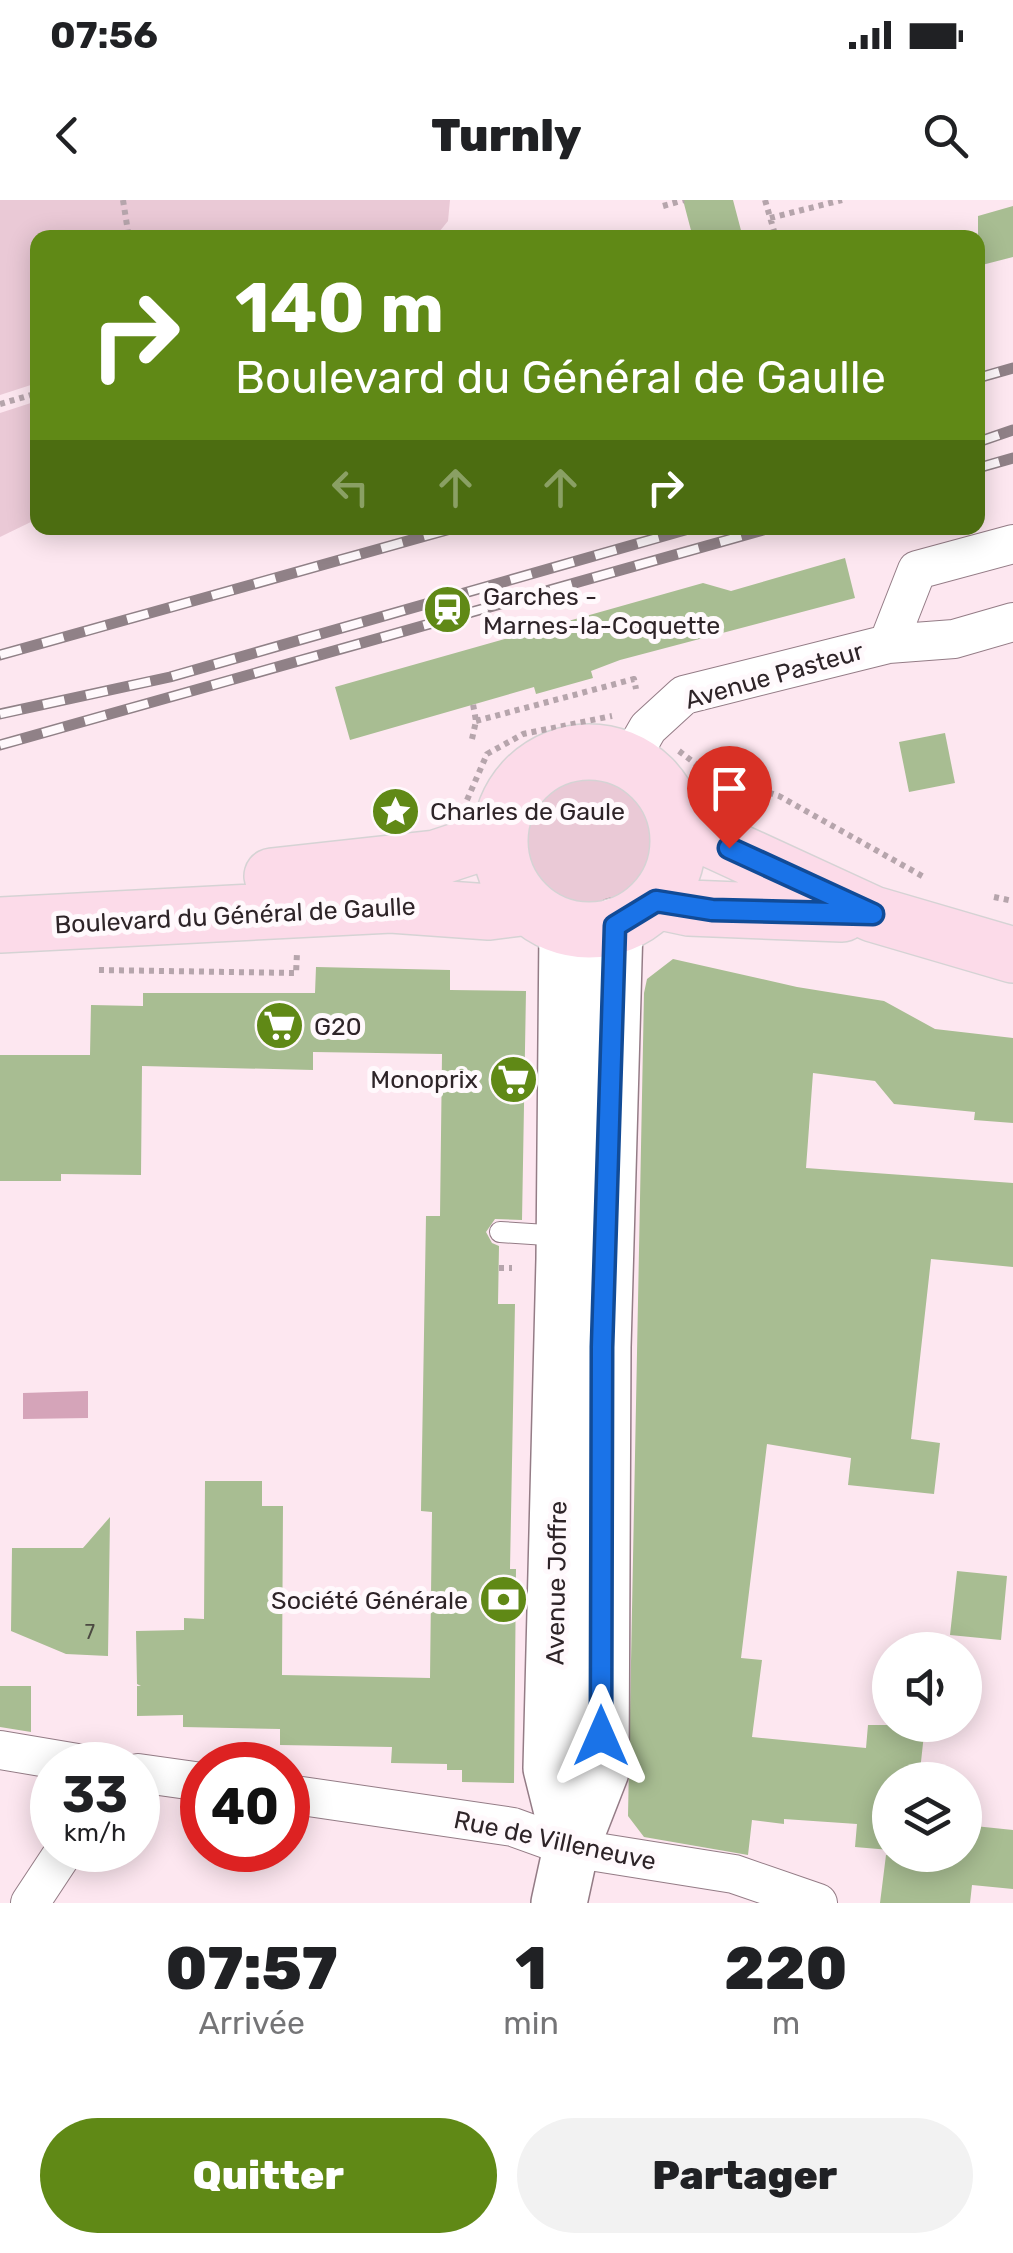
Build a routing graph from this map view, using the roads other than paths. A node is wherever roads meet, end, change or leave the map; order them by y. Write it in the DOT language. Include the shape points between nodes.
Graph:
graph roads {
  1 [pos="1013,544"];
  2 [pos="904,605"];
  3 [pos="1013,622"];
  4 [pos="954,638"];
  5 [pos="888,644"];
  6 [pos="639,740"];
  7 [pos="678,829"];
  8 [pos="500,837"];
  9 [pos="0,895"];
  10 [pos="873,914"];
  11 [pos="592,915"];
  12 [pos="0,925"];
  13 [pos="1013,955"];
  14 [pos="500,1232"];
  15 [pos="564,1236"];
  16 [pos="0,1750"];
  17 [pos="30,1755"];
  18 [pos="310,1797"];
  19 [pos="571,1848"];
  20 [pos="50,1872"];
  21 [pos="30,1903"];
  22 [pos="559,1903"];
  23 [pos="818,1903"];
  1 -- 2 [label="street, Avenue Pasteur" via="917,570"];
  2 -- 4 [label="lane"];
  2 -- 5 [label="street, Avenue Pasteur"];
  3 -- 4 [label="street, Avenue Pasteur"];
  4 -- 5 [label="street, Avenue Pasteur"];
  5 -- 6 [label="street, Avenue Pasteur" via="684,695"];
  6 -- 7 [label="main road"];
  6 -- 8 [label="main road" via="547,762 512,796"];
  7 -- 10 [label="main road"];
  7 -- 11 [label="main road" via="674,867"];
  8 -- 9 [label="main road, Boulevard du Général de Gaulle" via="388,865"];
  8 -- 11 [label="main road" via="507,875"];
  10 -- 11 [label="main road, Boulevard du Général de Gaulle"];
  10 -- 13 [label="main road"];
  11 -- 12 [label="main road, Boulevard du Général de Gaulle" via="390,904"];
  11 -- 15 [label="street, Avenue Joffre"];
  11 -- 19 [label="street, Avenue Joffre" via="602,1347 601,1771"];
  14 -- 15 [label="lane"];
  15 -- 19 [label="street, Avenue Joffre" via="551,1768"];
  16 -- 17 [label="street"];
  18 -- 19 [label="street, Rue de Villeneuve" via="514,1827"];
  19 -- 22 [label="street"];
  19 -- 23 [label="street, Rue de Villeneuve" via="734,1874"];
  20 -- 21 [label="street"];
}
